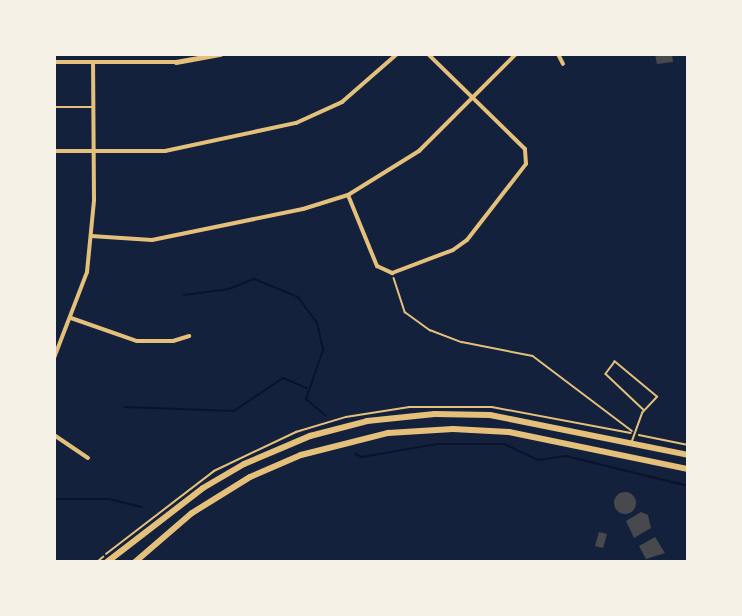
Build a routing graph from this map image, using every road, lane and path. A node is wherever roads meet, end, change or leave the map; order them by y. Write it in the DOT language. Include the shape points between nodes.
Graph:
graph roads {
  1 [pos="220,54"];
  2 [pos="397,54"];
  3 [pos="428,54"];
  4 [pos="516,54"];
  5 [pos="558,54"];
  6 [pos="54,62"];
  7 [pos="93,62"];
  8 [pos="563,64"];
  9 [pos="473,98"];
  10 [pos="54,107"];
  11 [pos="94,107"];
  12 [pos="54,151"];
  13 [pos="94,151"];
  14 [pos="348,195"];
  15 [pos="91,236"];
  16 [pos="394,278"];
  17 [pos="71,318"];
  18 [pos="189,336"];
  19 [pos="54,357"];
  20 [pos="644,410"];
  21 [pos="635,434"];
  22 [pos="54,435"];
  23 [pos="632,442"];
  24 [pos="688,446"];
  25 [pos="688,455"];
  26 [pos="88,458"];
  27 [pos="688,470"];
  28 [pos="97,562"];
  29 [pos="107,562"];
  30 [pos="135,562"];
  1 -- 7 [label="street" via="176,62"];
  2 -- 13 [label="street" via="342,102 296,123 165,151"];
  3 -- 9 [label="street"];
  4 -- 9 [label="street"];
  5 -- 8 [label="street"];
  6 -- 7 [label="street"];
  7 -- 11 [label="street"];
  9 -- 14 [label="street" via="408,160"];
  9 -- 14 [label="street" via="525,149 528,159 467,240 446,253 387,273 377,266"];
  10 -- 11 [label="lane"];
  11 -- 13 [label="street"];
  12 -- 13 [label="street"];
  13 -- 15 [label="street"];
  14 -- 15 [label="street" via="303,209 152,240"];
  15 -- 17 [label="street" via="85,281"];
  16 -- 21 [label="path" via="405,312 430,330 462,342 533,356"];
  17 -- 18 [label="street" via="137,341 173,341"];
  17 -- 19 [label="street"];
  20 -- 20 [label="lane" via="657,397 615,362 606,374"];
  20 -- 21 [label="lane"];
  21 -- 23 [label="lane"];
  21 -- 24 [label="path"];
  21 -- 28 [label="path" via="492,406 409,406 346,417 296,432 214,471"];
  22 -- 26 [label="street"];
  23 -- 25 [label="main road"];
  23 -- 29 [label="main road" via="490,415 410,415 337,428 277,449 224,476"];
  27 -- 30 [label="main road" via="509,432 453,429 380,434 301,455 250,477 192,513"];
}
